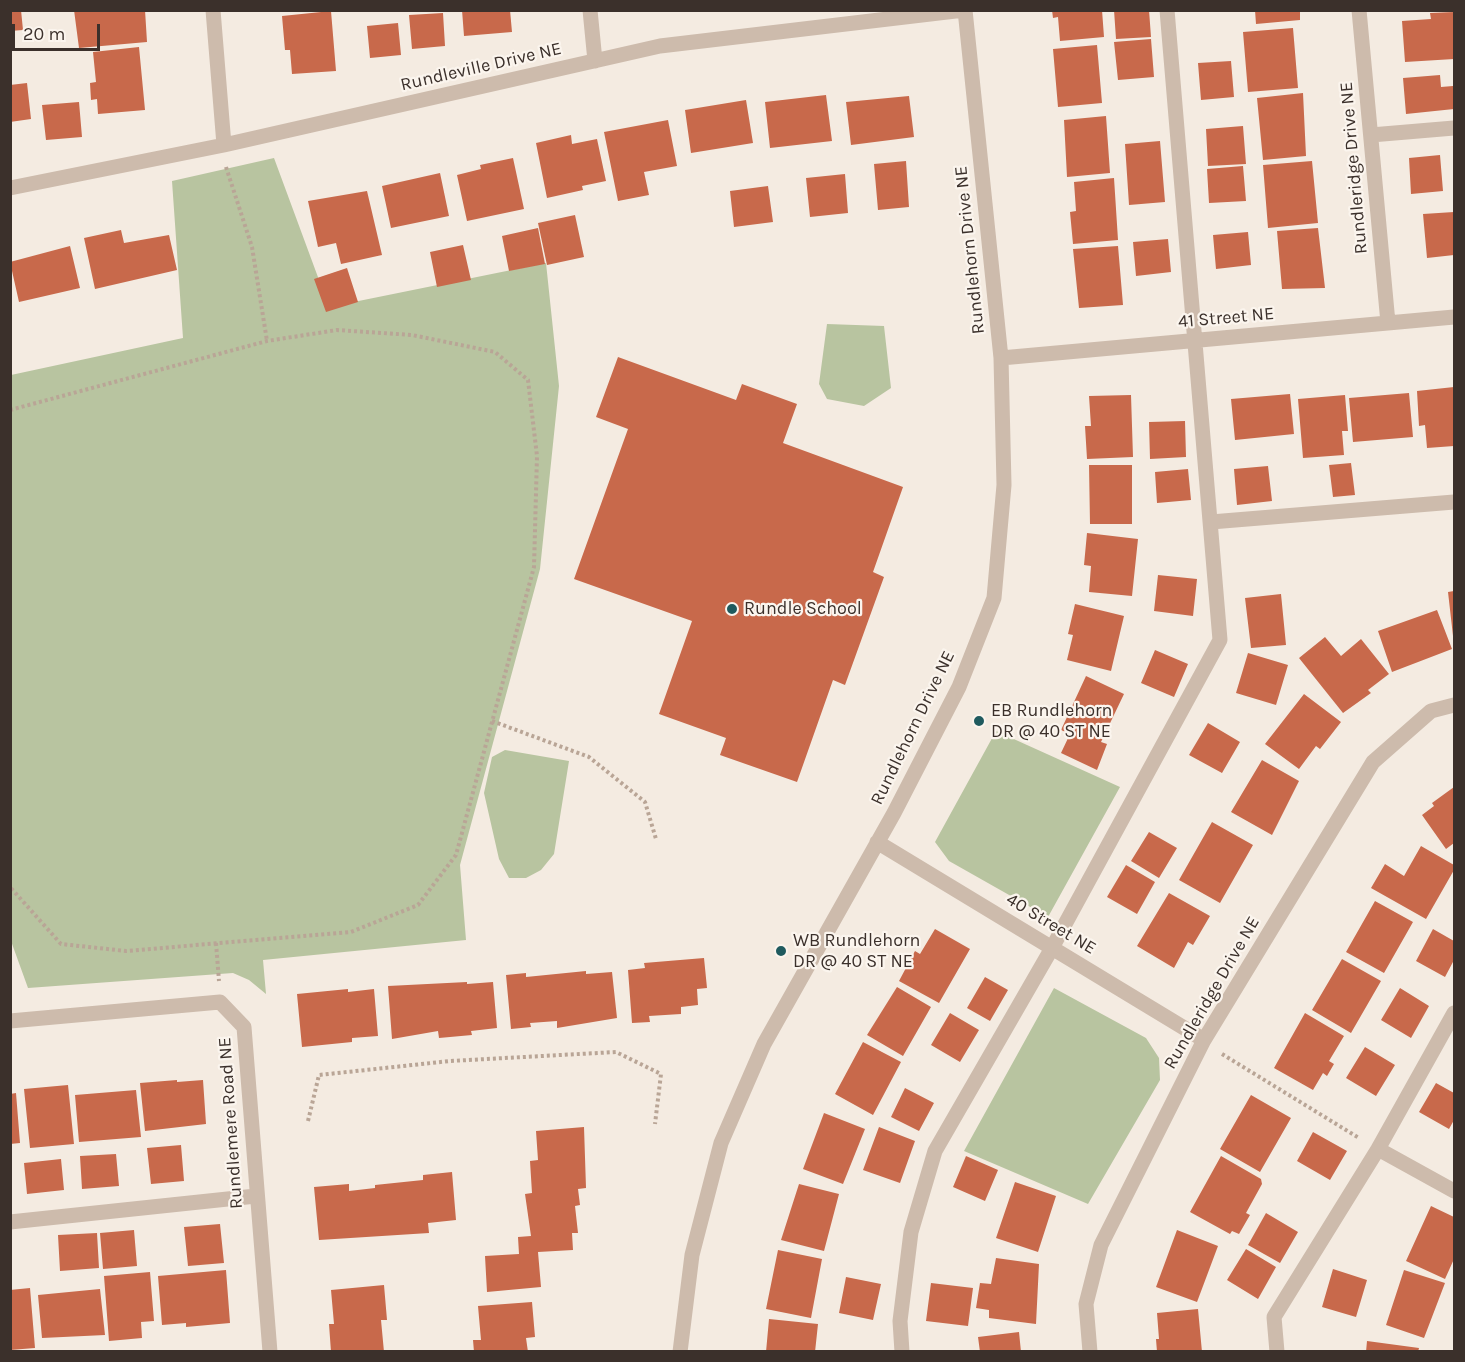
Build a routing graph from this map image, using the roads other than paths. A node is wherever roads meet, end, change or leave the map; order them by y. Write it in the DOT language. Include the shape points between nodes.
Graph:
graph roads {
  1 [pos="213,10"];
  2 [pos="590,10"];
  3 [pos="964,10"];
  4 [pos="1167,10"];
  5 [pos="1359,10"];
  6 [pos="595,61"];
  7 [pos="1455,128"];
  8 [pos="1371,135"];
  9 [pos="224,145"];
  10 [pos="10,188"];
  11 [pos="1455,317"];
  12 [pos="1388,323"];
  13 [pos="1195,340"];
  14 [pos="1001,358"];
  15 [pos="1455,502"];
  16 [pos="1211,522"];
  17 [pos="1455,705"];
  18 [pos="877,842"];
  19 [pos="1052,948"];
  20 [pos="1455,1013"];
  21 [pos="10,1021"];
  22 [pos="1204,1040"];
  23 [pos="1378,1149"];
  24 [pos="1455,1191"];
  25 [pos="256,1196"];
  26 [pos="10,1222"];
  27 [pos="270,1352"];
  28 [pos="680,1352"];
  29 [pos="902,1352"];
  30 [pos="1090,1352"];
  31 [pos="1277,1352"];
  1 -- 9 [label="street"];
  2 -- 6 [label="street"];
  3 -- 6 [label="street, Rundleville Drive NE" via="660,46"];
  3 -- 14 [label="street, Rundlehorn Drive NE"];
  4 -- 13 [label="street"];
  5 -- 8 [label="street, Rundleridge Drive NE"];
  6 -- 9 [label="street, Rundleville Drive NE"];
  7 -- 8 [label="street"];
  8 -- 12 [label="street, Rundleridge Drive NE"];
  9 -- 10 [label="street, Rundleville Drive NE"];
  11 -- 12 [label="street, 41 Street NE"];
  12 -- 13 [label="street, 41 Street NE"];
  13 -- 14 [label="street, 41 Street NE"];
  13 -- 16 [label="street"];
  14 -- 18 [label="street, Rundlehorn Drive NE" via="1004,485 994,598 960,687"];
  15 -- 16 [label="street"];
  16 -- 19 [label="street" via="1220,640"];
  17 -- 22 [label="street, Rundleridge Drive NE" via="1431,711 1373,762"];
  18 -- 19 [label="street, 40 Street NE"];
  18 -- 28 [label="street, Rundlehorn Drive NE" via="764,1044 721,1143 692,1255"];
  19 -- 22 [label="street, 40 Street NE"];
  19 -- 29 [label="street" via="936,1151 911,1232 900,1321"];
  20 -- 23 [label="street"];
  21 -- 25 [label="street, Rundlemere Road NE" via="220,1002 244,1027"];
  22 -- 30 [label="street, Rundleridge Drive NE" via="1101,1245 1086,1304"];
  23 -- 24 [label="street"];
  23 -- 31 [label="street" via="1274,1317"];
  25 -- 26 [label="street"];
  25 -- 27 [label="street, Rundlemere Road NE"];
}
